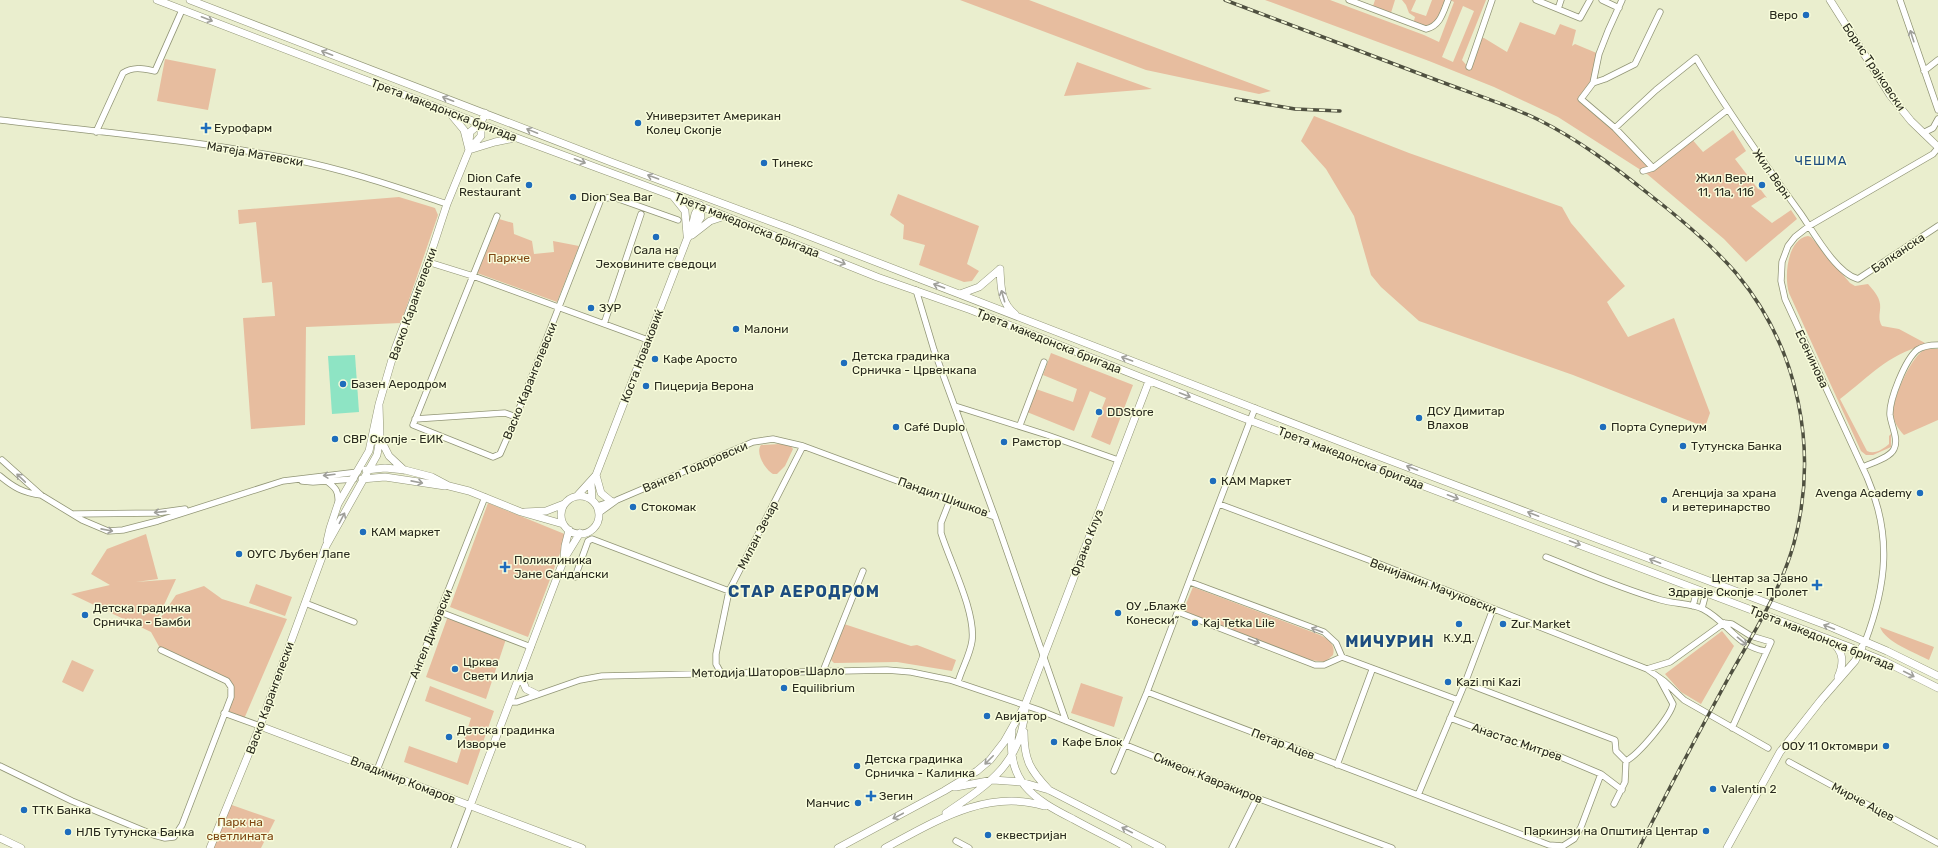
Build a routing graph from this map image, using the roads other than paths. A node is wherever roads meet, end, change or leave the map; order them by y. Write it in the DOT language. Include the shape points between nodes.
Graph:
graph roads {
  1 [pos="157,0"];
  2 [pos="190,0"];
  3 [pos="1349,0"];
  4 [pos="1448,0"];
  5 [pos="1492,0"];
  6 [pos="1536,0"];
  7 [pos="1561,0"];
  8 [pos="1590,0"];
  9 [pos="1602,0"];
  10 [pos="1622,0"];
  11 [pos="1830,0"];
  12 [pos="1900,0"];
  13 [pos="1619,8"];
  14 [pos="1558,9"];
  15 [pos="182,10"];
  16 [pos="1660,12"];
  17 [pos="1938,60"];
  18 [pos="1468,67"];
  19 [pos="1924,71"];
  20 [pos="1593,83"];
  21 [pos="1727,110"];
  22 [pos="1938,110"];
  23 [pos="449,112"];
  24 [pos="485,112"];
  25 [pos="1938,119"];
  26 [pos="0,120"];
  27 [pos="480,123"];
  28 [pos="1615,128"];
  29 [pos="96,132"];
  30 [pos="1923,133"];
  31 [pos="517,138"];
  32 [pos="1938,148"];
  33 [pos="469,150"];
  34 [pos="1653,168"];
  35 [pos="1643,171"];
  36 [pos="672,195"];
  37 [pos="703,196"];
  38 [pos="447,204"];
  39 [pos="700,206"];
  40 [pos="641,214"];
  41 [pos="497,216"];
  42 [pos="726,216"];
  43 [pos="678,220"];
  44 [pos="1809,226"];
  45 [pos="1938,226"];
  46 [pos="687,239"];
  47 [pos="428,262"];
  48 [pos="473,276"];
  49 [pos="1858,279"];
  50 [pos="916,290"];
  51 [pos="960,294"];
  52 [pos="559,307"];
  53 [pos="1020,318"];
  54 [pos="604,324"];
  55 [pos="648,340"];
  56 [pos="1938,346"];
  57 [pos="1044,362"];
  58 [pos="1149,381"];
  59 [pos="379,404"];
  60 [pos="955,406"];
  61 [pos="1255,408"];
  62 [pos="516,417"];
  63 [pos="415,419"];
  64 [pos="1252,421"];
  65 [pos="1020,425"];
  66 [pos="380,438"];
  67 [pos="773,439"];
  68 [pos="803,446"];
  69 [pos="1,460"];
  70 [pos="1118,460"];
  71 [pos="1863,468"];
  72 [pos="369,469"];
  73 [pos="405,470"];
  74 [pos="358,472"];
  75 [pos="596,475"];
  76 [pos="0,476"];
  77 [pos="354,479"];
  78 [pos="364,479"];
  79 [pos="300,480"];
  80 [pos="328,482"];
  81 [pos="591,482"];
  82 [pos="449,486"];
  83 [pos="41,495"];
  84 [pos="577,496"];
  85 [pos="485,497"];
  86 [pos="950,500"];
  87 [pos="615,501"];
  88 [pos="338,504"];
  89 [pos="564,504"];
  90 [pos="1220,504"];
  91 [pos="596,506"];
  92 [pos="199,508"];
  93 [pos="521,512"];
  94 [pos="72,514"];
  95 [pos="995,517"];
  96 [pos="563,524"];
  97 [pos="569,530"];
  98 [pos="580,534"];
  99 [pos="326,546"];
  100 [pos="1546,557"];
  101 [pos="564,559"];
  102 [pos="862,571"];
  103 [pos="574,577"];
  104 [pos="1190,582"];
  105 [pos="1697,590"];
  106 [pos="729,591"];
  107 [pos="1706,593"];
  108 [pos="305,603"];
  109 [pos="1693,606"];
  110 [pos="1702,608"];
  111 [pos="1493,609"];
  112 [pos="440,612"];
  113 [pos="1178,612"];
  114 [pos="354,622"];
  115 [pos="1724,623"];
  116 [pos="1829,639"];
  117 [pos="1865,642"];
  118 [pos="531,647"];
  119 [pos="161,650"];
  120 [pos="1765,651"];
  121 [pos="1861,651"];
  122 [pos="1043,656"];
  123 [pos="1342,657"];
  124 [pos="1647,669"];
  125 [pos="1372,670"];
  126 [pos="823,671"];
  127 [pos="721,673"];
  128 [pos="1938,676"];
  129 [pos="521,677"];
  130 [pos="1659,677"];
  131 [pos="958,682"];
  132 [pos="1835,682"];
  133 [pos="1465,683"];
  134 [pos="1938,688"];
  135 [pos="1147,692"];
  136 [pos="536,694"];
  137 [pos="1458,700"];
  138 [pos="511,702"];
  139 [pos="1025,705"];
  140 [pos="224,712"];
  141 [pos="1450,718"];
  142 [pos="1066,721"];
  143 [pos="260,726"];
  144 [pos="1023,727"];
  145 [pos="1732,728"];
  146 [pos="1013,729"];
  147 [pos="1126,745"];
  148 [pos="1768,748"];
  149 [pos="1011,756"];
  150 [pos="1626,760"];
  151 [pos="1789,762"];
  152 [pos="1337,765"];
  153 [pos="0,766"];
  154 [pos="377,770"];
  155 [pos="1114,771"];
  156 [pos="1601,774"];
  157 [pos="993,780"];
  158 [pos="1021,782"];
  159 [pos="1049,790"];
  160 [pos="1622,790"];
  161 [pos="944,791"];
  162 [pos="1418,795"];
  163 [pos="1257,798"];
  164 [pos="1614,804"];
  165 [pos="470,806"];
  166 [pos="1050,808"];
  167 [pos="931,823"];
  168 [pos="0,838"];
  169 [pos="956,841"];
  170 [pos="1938,843"];
  171 [pos="21,848"];
  172 [pos="210,848"];
  173 [pos="454,848"];
  174 [pos="582,848"];
  175 [pos="838,848"];
  176 [pos="885,848"];
  177 [pos="969,848"];
  178 [pos="1128,848"];
  179 [pos="1162,848"];
  180 [pos="1232,848"];
  181 [pos="1392,848"];
  182 [pos="1727,848"];
  1 -- 15 [label="street, Трета македонска бригада"];
  24 -- 2 [label="street, Трета македонска бригада, one-way"];
  3 -- 4 [label="street" via="1426,29 1434,28"];
  5 -- 18 [label="street"];
  6 -- 14 [label="street"];
  7 -- 14 [label="street"];
  8 -- 14 [label="street" via="1580,18"];
  9 -- 13 [label="street"];
  10 -- 13 [label="street"];
  11 -- 30 [label="street, Борис Трајковски" via="1890,95"];
  19 -- 12 [label="street, one-way"];
  13 -- 20 [label="street" via="1601,49"];
  15 -- 23 [label="street, Трета македонска бригада, one-way"];
  15 -- 29 [label="street" via="155,71 139,68 123,73"];
  16 -- 20 [label="street" via="1635,64"];
  17 -- 19 [label="street"];
  19 -- 22 [label="street"];
  20 -- 28 [label="street" via="1581,99"];
  21 -- 28 [label="street, Жил Верн" via="1696,58"];
  21 -- 34 [label="street"];
  21 -- 44 [label="street, Жил Верн"];
  23 -- 27 [label="street, Трета македонска бригада"];
  23 -- 33 [label="street" via="464,130"];
  24 -- 27 [label="street"];
  37 -- 24 [label="street, Трета македонска бригада, one-way"];
  25 -- 30 [label="street" via="1933,128"];
  26 -- 29 [label="street, Матеја Матевски"];
  27 -- 31 [label="street, Трета македонска бригада"];
  27 -- 33 [label="street" via="481,136"];
  27 -- 33 [label="street" via="470,132"];
  28 -- 34 [label="street"];
  29 -- 38 [label="street, Матеја Матевски" via="177,141 292,159"];
  30 -- 32 [label="street, Борис Трајковски"];
  31 -- 33 [label="street"];
  31 -- 36 [label="street, Трета македонска бригада, one-way"];
  32 -- 44 [label="street, Есенинова" via="1933,154"];
  33 -- 38 [label="street"];
  34 -- 35 [label="street"];
  36 -- 39 [label="street, Трета македонска бригада"];
  36 -- 46 [label="street" via="685,211"];
  37 -- 39 [label="street, Коста Новаковиќ"];
  51 -- 37 [label="street, Трета македонска бригада, one-way"];
  38 -- 47 [label="street, Васко Карангелески"];
  39 -- 42 [label="street, Трета македонска бригада"];
  39 -- 46 [label="street, Коста Новаковиќ"];
  40 -- 54 [label="street"];
  41 -- 48 [label="street"];
  42 -- 46 [label="street" via="701,226"];
  42 -- 50 [label="street, Трета македонска бригада, one-way" via="877,277"];
  43 -- 52 [label="street, Васко Карангелевски" via="613,197 601,199"];
  44 -- 49 [label="street, Жил Верн" via="1841,268"];
  44 -- 71 [label="street, Есенинова" via="1788,246 1782,262 1782,285 1787,304"];
  45 -- 49 [label="street, Балканска"];
  46 -- 55 [label="street, Коста Новаковиќ"];
  47 -- 48 [label="street, Васко Карангелевски"];
  47 -- 59 [label="street, Васко Карангелески" via="395,349"];
  48 -- 52 [label="street, Васко Карангелевски"];
  48 -- 63 [label="street"];
  50 -- 58 [label="street, Трета македонска бригада"];
  50 -- 60 [label="street" via="934,350"];
  51 -- 53 [label="street, Трета македонска бригада"];
  53 -- 51 [label="street, one-way" via="1004,301 1000,269 979,287"];
  52 -- 54 [label="street"];
  52 -- 62 [label="street, Васко Карангелевски"];
  61 -- 53 [label="street, Трета македонска бригада, one-way"];
  54 -- 55 [label="street"];
  55 -- 75 [label="street, Коста Новаковиќ"];
  56 -- 71 [label="street" via="1919,349 1910,359 1902,373 1890,411 1894,449"];
  57 -- 65 [label="street"];
  58 -- 64 [label="street, Трета македонска бригада, one-way"];
  58 -- 70 [label="street, Фрањо Клуз"];
  59 -- 66 [label="street, Васко Карангелески"];
  59 -- 74 [label="street, Васко Карангелески" via="372,441"];
  60 -- 65 [label="street"];
  60 -- 95 [label="street"];
  61 -- 64 [label="street"];
  117 -- 61 [label="street, Трета македонска бригада, one-way"];
  62 -- 63 [label="street" via="505,413"];
  62 -- 63 [label="street, Васко Карангелевски" via="500,454 493,457 413,425"];
  64 -- 90 [label="street"];
  64 -- 105 [label="street, Трета македонска бригада, one-way"];
  65 -- 70 [label="street"];
  66 -- 72 [label="street, Васко Карангелески" via="377,455"];
  66 -- 73 [label="street" via="389,456"];
  67 -- 68 [label="street, Пандил Шишков"];
  67 -- 87 [label="street, Вангел Тодоровски" via="743,445"];
  68 -- 86 [label="street, Пандил Шишков"];
  68 -- 106 [label="street, Милан Зечар"];
  83 -- 69 [label="street, one-way"];
  70 -- 122 [label="street, Фрањо Клуз"];
  71 -- 117 [label="street, Есенинова" via="1879,507 1885,547 1879,597"];
  72 -- 73 [label="street"];
  72 -- 74 [label="street"];
  72 -- 78 [label="street, Васко Карангелески"];
  73 -- 82 [label="street" via="432,477"];
  74 -- 77 [label="street, Васко Карангелески"];
  74 -- 79 [label="street, one-way"];
  75 -- 81 [label="street, Коста Новаковиќ"];
  75 -- 87 [label="street" via="601,493"];
  76 -- 83 [label="street" via="12,487"];
  77 -- 78 [label="street"];
  77 -- 80 [label="street"];
  77 -- 88 [label="street, Васко Карангелески"];
  78 -- 82 [label="street, one-way" via="385,477"];
  99 -- 78 [label="street, Васко Карангелески, one-way"];
  79 -- 80 [label="street"];
  79 -- 92 [label="street" via="283,481"];
  80 -- 88 [label="street" via="336,488"];
  81 -- 84 [label="street, Коста Новаковиќ"];
  81 -- 91 [label="street"];
  82 -- 85 [label="street"];
  83 -- 94 [label="street"];
  84 -- 89 [label="street"];
  84 -- 91 [label="street" via="585,496"];
  85 -- 93 [label="street"];
  85 -- 112 [label="street, Ангел Димовски"];
  86 -- 95 [label="street, Пандил Шишков"];
  86 -- 131 [label="street" via="941,523 941,533 969,612 972,628 970,650"];
  87 -- 91 [label="street, Вангел Тодоровски"];
  88 -- 99 [label="street, Васко Карангелески"];
  89 -- 93 [label="street" via="546,511"];
  89 -- 96 [label="street" via="561,516"];
  90 -- 104 [label="street"];
  90 -- 111 [label="street, Венијамин Мачуковски"];
  91 -- 98 [label="street" via="598,520 594,527"];
  92 -- 94 [label="street, one-way" via="156,513"];
  94 -- 92 [label="street, one-way" via="111,532"];
  93 -- 96 [label="street"];
  95 -- 122 [label="street, Пандил Шишков"];
  96 -- 97 [label="street"];
  97 -- 98 [label="street"];
  97 -- 101 [label="street"];
  98 -- 101 [label="street"];
  99 -- 108 [label="street, Васко Карангелески"];
  100 -- 109 [label="street" via="1662,601"];
  101 -- 118 [label="street"];
  102 -- 126 [label="street"];
  103 -- 106 [label="street" via="588,541 592,539"];
  104 -- 113 [label="street"];
  123 -- 104 [label="street, one-way" via="1336,643 1324,632"];
  105 -- 107 [label="street, Трета македонска бригада"];
  105 -- 109 [label="street"];
  106 -- 127 [label="street, Милан Зечар" via="716,654 716,664"];
  107 -- 110 [label="street"];
  107 -- 116 [label="street, Трета македонска бригада"];
  108 -- 114 [label="street"];
  108 -- 143 [label="street, Васко Карангелески"];
  109 -- 110 [label="street"];
  110 -- 115 [label="street"];
  111 -- 124 [label="street, Венијамин Мачуковски"];
  111 -- 133 [label="street"];
  112 -- 118 [label="street"];
  112 -- 154 [label="street, Ангел Димовски"];
  113 -- 123 [label="street, one-way" via="1315,665 1324,665"];
  113 -- 135 [label="street"];
  115 -- 120 [label="street, one-way" via="1745,644"];
  115 -- 120 [label="street" via="1732,624 1751,636 1771,642"];
  115 -- 124 [label="street" via="1670,662"];
  116 -- 121 [label="street, Трета македонска бригада"];
  116 -- 132 [label="street" via="1842,655 1841,669"];
  117 -- 121 [label="street"];
  117 -- 128 [label="street, Трета македонска бригада"];
  118 -- 129 [label="street"];
  119 -- 140 [label="street" via="227,681 232,692"];
  120 -- 145 [label="street"];
  121 -- 132 [label="street"];
  121 -- 134 [label="street, Трета македонска бригада, one-way"];
  122 -- 139 [label="street, Фрањо Клуз"];
  122 -- 142 [label="street, Пандил Шишков"];
  123 -- 125 [label="street"];
  124 -- 130 [label="street, Венијамин Мачуковски"];
  125 -- 137 [label="street"];
  125 -- 152 [label="street"];
  126 -- 127 [label="street, Методија Шаторов-Шарло"];
  126 -- 131 [label="street, Методија Шаторов-Шарло" via="912,672"];
  127 -- 136 [label="street, Методија Шаторов-Шарло" via="602,676"];
  129 -- 136 [label="street" via="526,689"];
  129 -- 138 [label="street"];
  130 -- 145 [label="street, Венијамин Мачуковски" via="1682,698"];
  130 -- 150 [label="street" via="1673,704 1671,712 1645,746"];
  131 -- 139 [label="street, Методија Шаторов-Шарло"];
  132 -- 182 [label="street" via="1771,765"];
  133 -- 137 [label="street"];
  133 -- 150 [label="street" via="1615,740 1616,751"];
  135 -- 147 [label="street"];
  135 -- 152 [label="street, Петар Ацев"];
  136 -- 138 [label="street, Методија Шаторов-Шарло"];
  137 -- 141 [label="street"];
  138 -- 165 [label="street"];
  139 -- 142 [label="street, Симеон Кавракиров"];
  139 -- 144 [label="street, Фрањо Клуз"];
  139 -- 146 [label="street, Фрањо Клуз"];
  140 -- 143 [label="street, Владимир Комаров"];
  140 -- 153 [label="street" via="180,831 171,838 154,835 72,801"];
  141 -- 156 [label="street, Анастас Митрев" via="1556,755"];
  141 -- 162 [label="street"];
  142 -- 147 [label="street, Симеон Кавракиров"];
  143 -- 154 [label="street, Владимир Комаров"];
  143 -- 172 [label="street, Васко Карангелески"];
  144 -- 149 [label="street, Фрањо Клуз"];
  144 -- 159 [label="street" via="1025,754 1029,767"];
  145 -- 148 [label="street, Венијамин Мачуковски"];
  146 -- 149 [label="street, Фрањо Клуз"];
  146 -- 161 [label="street, Фрањо Клуз, one-way" via="995,754 983,765"];
  147 -- 155 [label="street"];
  147 -- 163 [label="street, Симеон Кавракиров"];
  149 -- 157 [label="street, Фрањо Клуз"];
  149 -- 158 [label="street, Фрањо Клуз"];
  150 -- 160 [label="street"];
  151 -- 170 [label="street, Мирче Ацев"];
  152 -- 162 [label="street, Петар Ацев"];
  154 -- 165 [label="street, Владимир Комаров"];
  156 -- 160 [label="street, Анастас Митрев"];
  156 -- 162 [label="street, Петар Ацев" via="1581,827 1574,839 1563,846 1549,844"];
  157 -- 158 [label="street"];
  157 -- 161 [label="street"];
  157 -- 167 [label="street, Фрањо Клуз"];
  158 -- 159 [label="street"];
  158 -- 166 [label="street" via="1033,796"];
  179 -- 159 [label="street, one-way"];
  160 -- 164 [label="street"];
  161 -- 175 [label="street, one-way"];
  163 -- 180 [label="street"];
  163 -- 181 [label="street, Симеон Кавракиров"];
  165 -- 173 [label="street"];
  165 -- 174 [label="street, Владимир Комаров"];
  166 -- 167 [label="street" via="1036,803 1011,800 990,802"];
  166 -- 178 [label="street"];
  167 -- 176 [label="street"];
  168 -- 171 [label="street"];
  169 -- 177 [label="street"];
}
